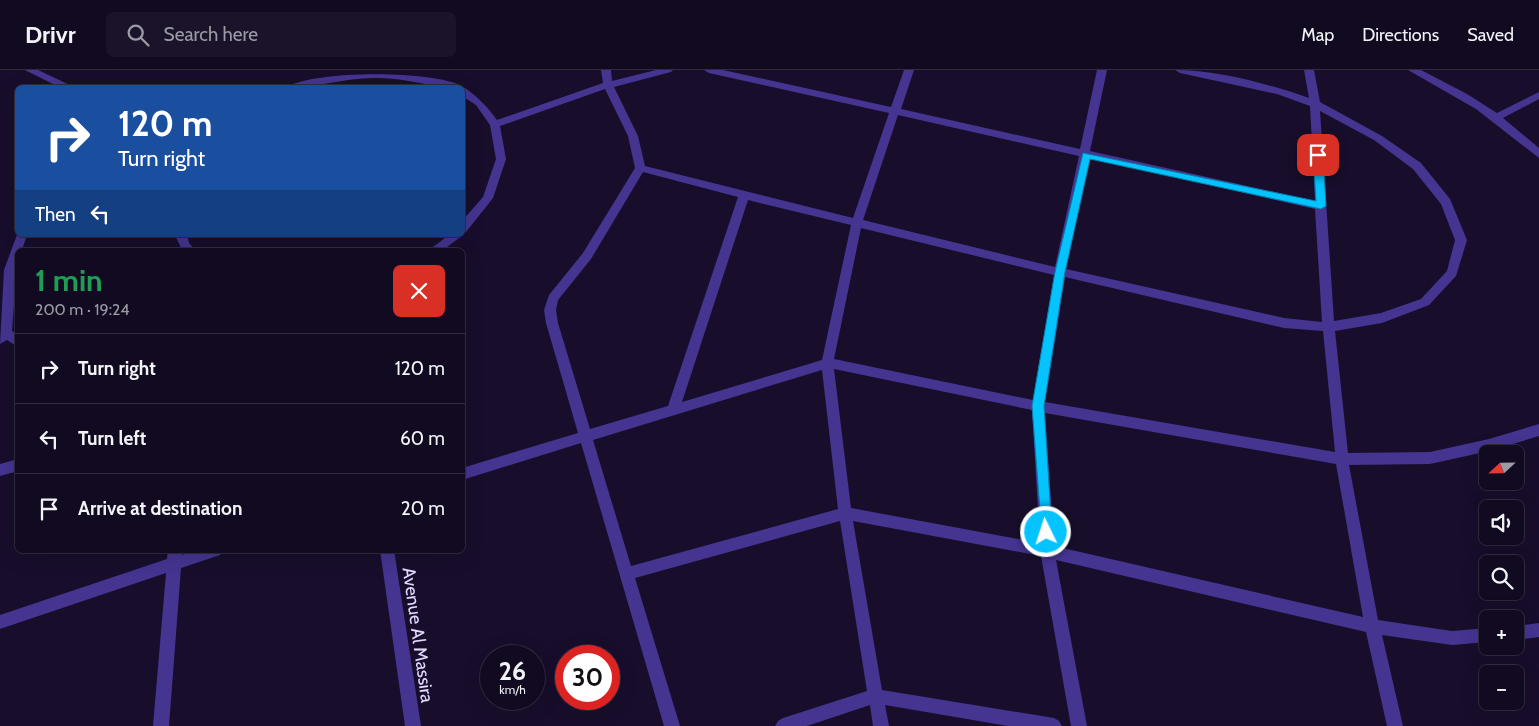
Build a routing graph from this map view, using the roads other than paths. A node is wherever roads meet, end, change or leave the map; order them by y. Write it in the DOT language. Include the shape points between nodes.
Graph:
graph roads {
  1 [pos="30,70"];
  2 [pos="606,70"];
  3 [pos="668,70"];
  4 [pos="709,70"];
  5 [pos="909,70"];
  6 [pos="1102,70"];
  7 [pos="1180,70"];
  8 [pos="1309,70"];
  9 [pos="1413,70"];
  10 [pos="430,73"];
  11 [pos="64,85"];
  12 [pos="295,85"];
  13 [pos="452,85"];
  14 [pos="608,85"];
  15 [pos="465,93"];
  16 [pos="1539,95"];
  17 [pos="1315,104"];
  18 [pos="896,110"];
  19 [pos="1496,118"];
  20 [pos="495,124"];
  21 [pos="1539,154"];
  22 [pos="1086,155"];
  23 [pos="640,168"];
  24 [pos="744,196"];
  25 [pos="1321,206"];
  26 [pos="857,222"];
  27 [pos="465,225"];
  28 [pos="454,237"];
  29 [pos="438,248"];
  30 [pos="15,254"];
  31 [pos="1060,272"];
  32 [pos="1327,327"];
  33 [pos="6,334"];
  34 [pos="827,363"];
  35 [pos="1038,406"];
  36 [pos="673,411"];
  37 [pos="1539,430"];
  38 [pos="584,438"];
  39 [pos="1342,460"];
  40 [pos="15,466"];
  41 [pos="0,470"];
  42 [pos="465,473"];
  43 [pos="845,513"];
  44 [pos="1048,551"];
  45 [pos="195,553"];
  46 [pos="387,553"];
  47 [pos="175,556"];
  48 [pos="626,574"];
  49 [pos="0,622"];
  50 [pos="1372,626"];
  51 [pos="1539,630"];
  52 [pos="1524,632"];
  53 [pos="1479,636"];
  54 [pos="875,696"];
  55 [pos="161,726"];
  56 [pos="412,726"];
  57 [pos="672,726"];
  58 [pos="783,726"];
  59 [pos="881,726"];
  60 [pos="1054,726"];
  61 [pos="1078,726"];
  62 [pos="1395,726"];
  1 -- 11 [label="street"];
  2 -- 14 [label="street"];
  3 -- 14 [label="street"];
  4 -- 18 [label="street"];
  5 -- 18 [label="street"];
  6 -- 22 [label="street"];
  7 -- 17 [label="street" via="1279,91"];
  8 -- 17 [label="street"];
  9 -- 19 [label="street"];
  10 -- 12 [label="street" via="348,72 305,79"];
  10 -- 13 [label="street"];
  14 -- 20 [label="street"];
  14 -- 23 [label="street" via="633,136"];
  15 -- 20 [label="street" via="480,103"];
  16 -- 19 [label="street"];
  17 -- 25 [label="street"];
  17 -- 32 [label="street" via="1378,138 1417,166 1446,202 1461,240 1452,273 1425,302 1382,318"];
  18 -- 22 [label="street"];
  18 -- 26 [label="street"];
  19 -- 21 [label="street"];
  20 -- 27 [label="street" via="501,159 488,198"];
  22 -- 25 [label="street"];
  22 -- 31 [label="street"];
  23 -- 24 [label="street"];
  23 -- 38 [label="street" via="587,256 553,298 550,310"];
  24 -- 26 [label="street"];
  24 -- 36 [label="street"];
  25 -- 32 [label="street"];
  26 -- 31 [label="street"];
  26 -- 34 [label="street"];
  28 -- 29 [label="street"];
  30 -- 33 [label="street" via="10,270"];
  31 -- 32 [label="street" via="1284,323"];
  31 -- 35 [label="street"];
  32 -- 39 [label="street"];
  34 -- 35 [label="street"];
  34 -- 36 [label="street"];
  34 -- 43 [label="street"];
  35 -- 39 [label="street"];
  35 -- 44 [label="street"];
  36 -- 38 [label="street"];
  37 -- 39 [label="street" via="1430,458"];
  38 -- 42 [label="street"];
  38 -- 48 [label="street"];
  39 -- 50 [label="street"];
  40 -- 41 [label="street"];
  43 -- 44 [label="street"];
  43 -- 48 [label="street"];
  43 -- 54 [label="street"];
  44 -- 50 [label="street"];
  44 -- 61 [label="street"];
  45 -- 47 [label="street"];
  46 -- 56 [label="street, Avenue Al Massira"];
  47 -- 49 [label="street"];
  47 -- 55 [label="street"];
  48 -- 57 [label="street"];
  50 -- 53 [label="street" via="1452,638"];
  50 -- 62 [label="street"];
  51 -- 52 [label="street"];
  54 -- 58 [label="street"];
  54 -- 59 [label="street"];
  54 -- 60 [label="street"];
}
